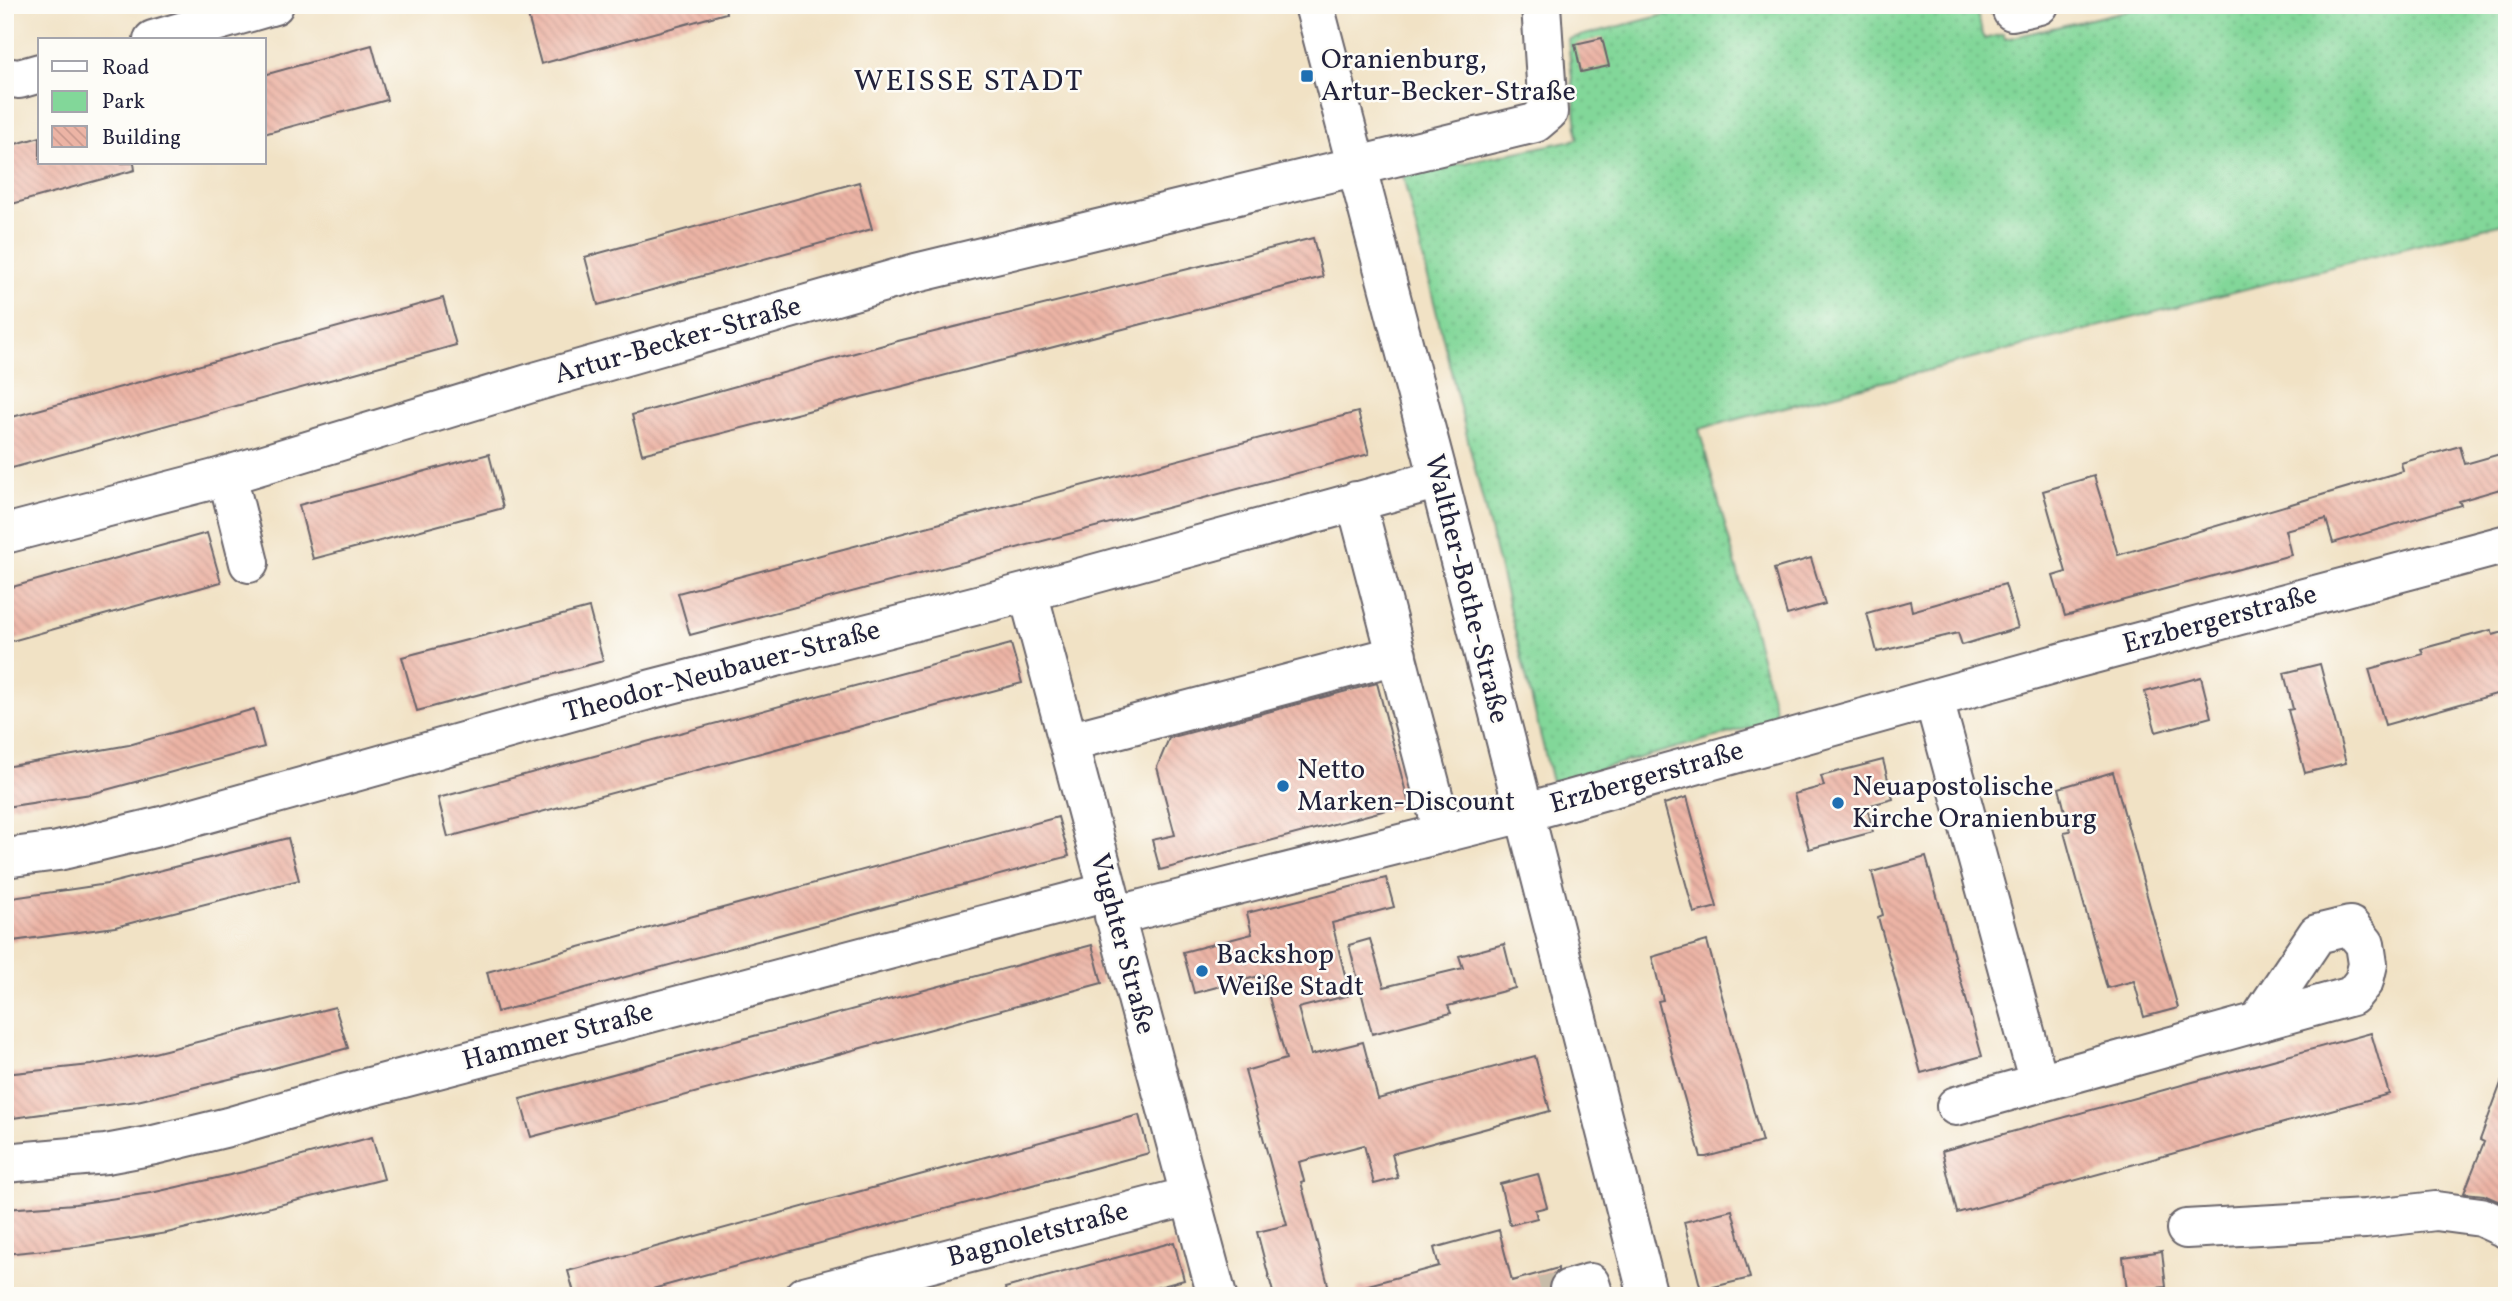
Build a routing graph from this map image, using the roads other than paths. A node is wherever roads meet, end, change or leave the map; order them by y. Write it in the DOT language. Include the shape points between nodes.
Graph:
graph roads {
  1 [pos="274,5"];
  2 [pos="1314,5"];
  3 [pos="1541,5"];
  4 [pos="160,38"];
  5 [pos="38,74"];
  6 [pos="5,77"];
  7 [pos="1355,166"];
  8 [pos="227,475"];
  9 [pos="1439,480"];
  10 [pos="1356,501"];
  11 [pos="5,534"];
  12 [pos="2507,544"];
  13 [pos="249,563"];
  14 [pos="1028,592"];
  15 [pos="1396,656"];
  16 [pos="1934,700"];
  17 [pos="1068,742"];
  18 [pos="1523,813"];
  19 [pos="1443,833"];
  20 [pos="5,858"];
  21 [pos="1111,904"];
  22 [pos="2258,1023"];
  23 [pos="2039,1083"];
  24 [pos="1956,1106"];
  25 [pos="5,1163"];
  26 [pos="1190,1196"];
  27 [pos="2186,1229"];
  28 [pos="2507,1229"];
  29 [pos="804,1296"];
  30 [pos="1217,1296"];
  31 [pos="1647,1296"];
  1 -- 4 [label="street"];
  2 -- 7 [label="street, Walther-Bothe-Straße"];
  3 -- 7 [label="street, Artur-Becker-Straße" via="1548,112 1535,123"];
  5 -- 6 [label="street"];
  7 -- 8 [label="street, Artur-Becker-Straße" via="916,273"];
  7 -- 9 [label="street, Walther-Bothe-Straße"];
  8 -- 11 [label="street, Artur-Becker-Straße"];
  8 -- 13 [label="street"];
  9 -- 10 [label="street, Theodor-Neubauer-Straße"];
  9 -- 18 [label="street, Walther-Bothe-Straße"];
  10 -- 14 [label="street, Theodor-Neubauer-Straße"];
  10 -- 15 [label="street"];
  12 -- 16 [label="street, Erzbergerstraße"];
  14 -- 17 [label="street, Vughter Straße"];
  14 -- 20 [label="street, Theodor-Neubauer-Straße" via="639,693 149,830"];
  15 -- 17 [label="street"];
  15 -- 19 [label="street"];
  16 -- 18 [label="street, Erzbergerstraße"];
  16 -- 23 [label="street"];
  17 -- 21 [label="street, Vughter Straße"];
  18 -- 19 [label="street, Erzbergerstraße"];
  18 -- 31 [label="street, Walther-Bothe-Straße"];
  19 -- 21 [label="street, Erzbergerstraße"];
  21 -- 25 [label="street, Hammer Straße" via="351,1092 228,1127 106,1154"];
  21 -- 26 [label="street, Vughter Straße"];
  22 -- 23 [label="street"];
  23 -- 24 [label="street"];
  26 -- 29 [label="street, Bagnoletstraße"];
  26 -- 30 [label="street, Vughter Straße"];
  27 -- 28 [label="street" via="2436,1211 2481,1217"];
}
